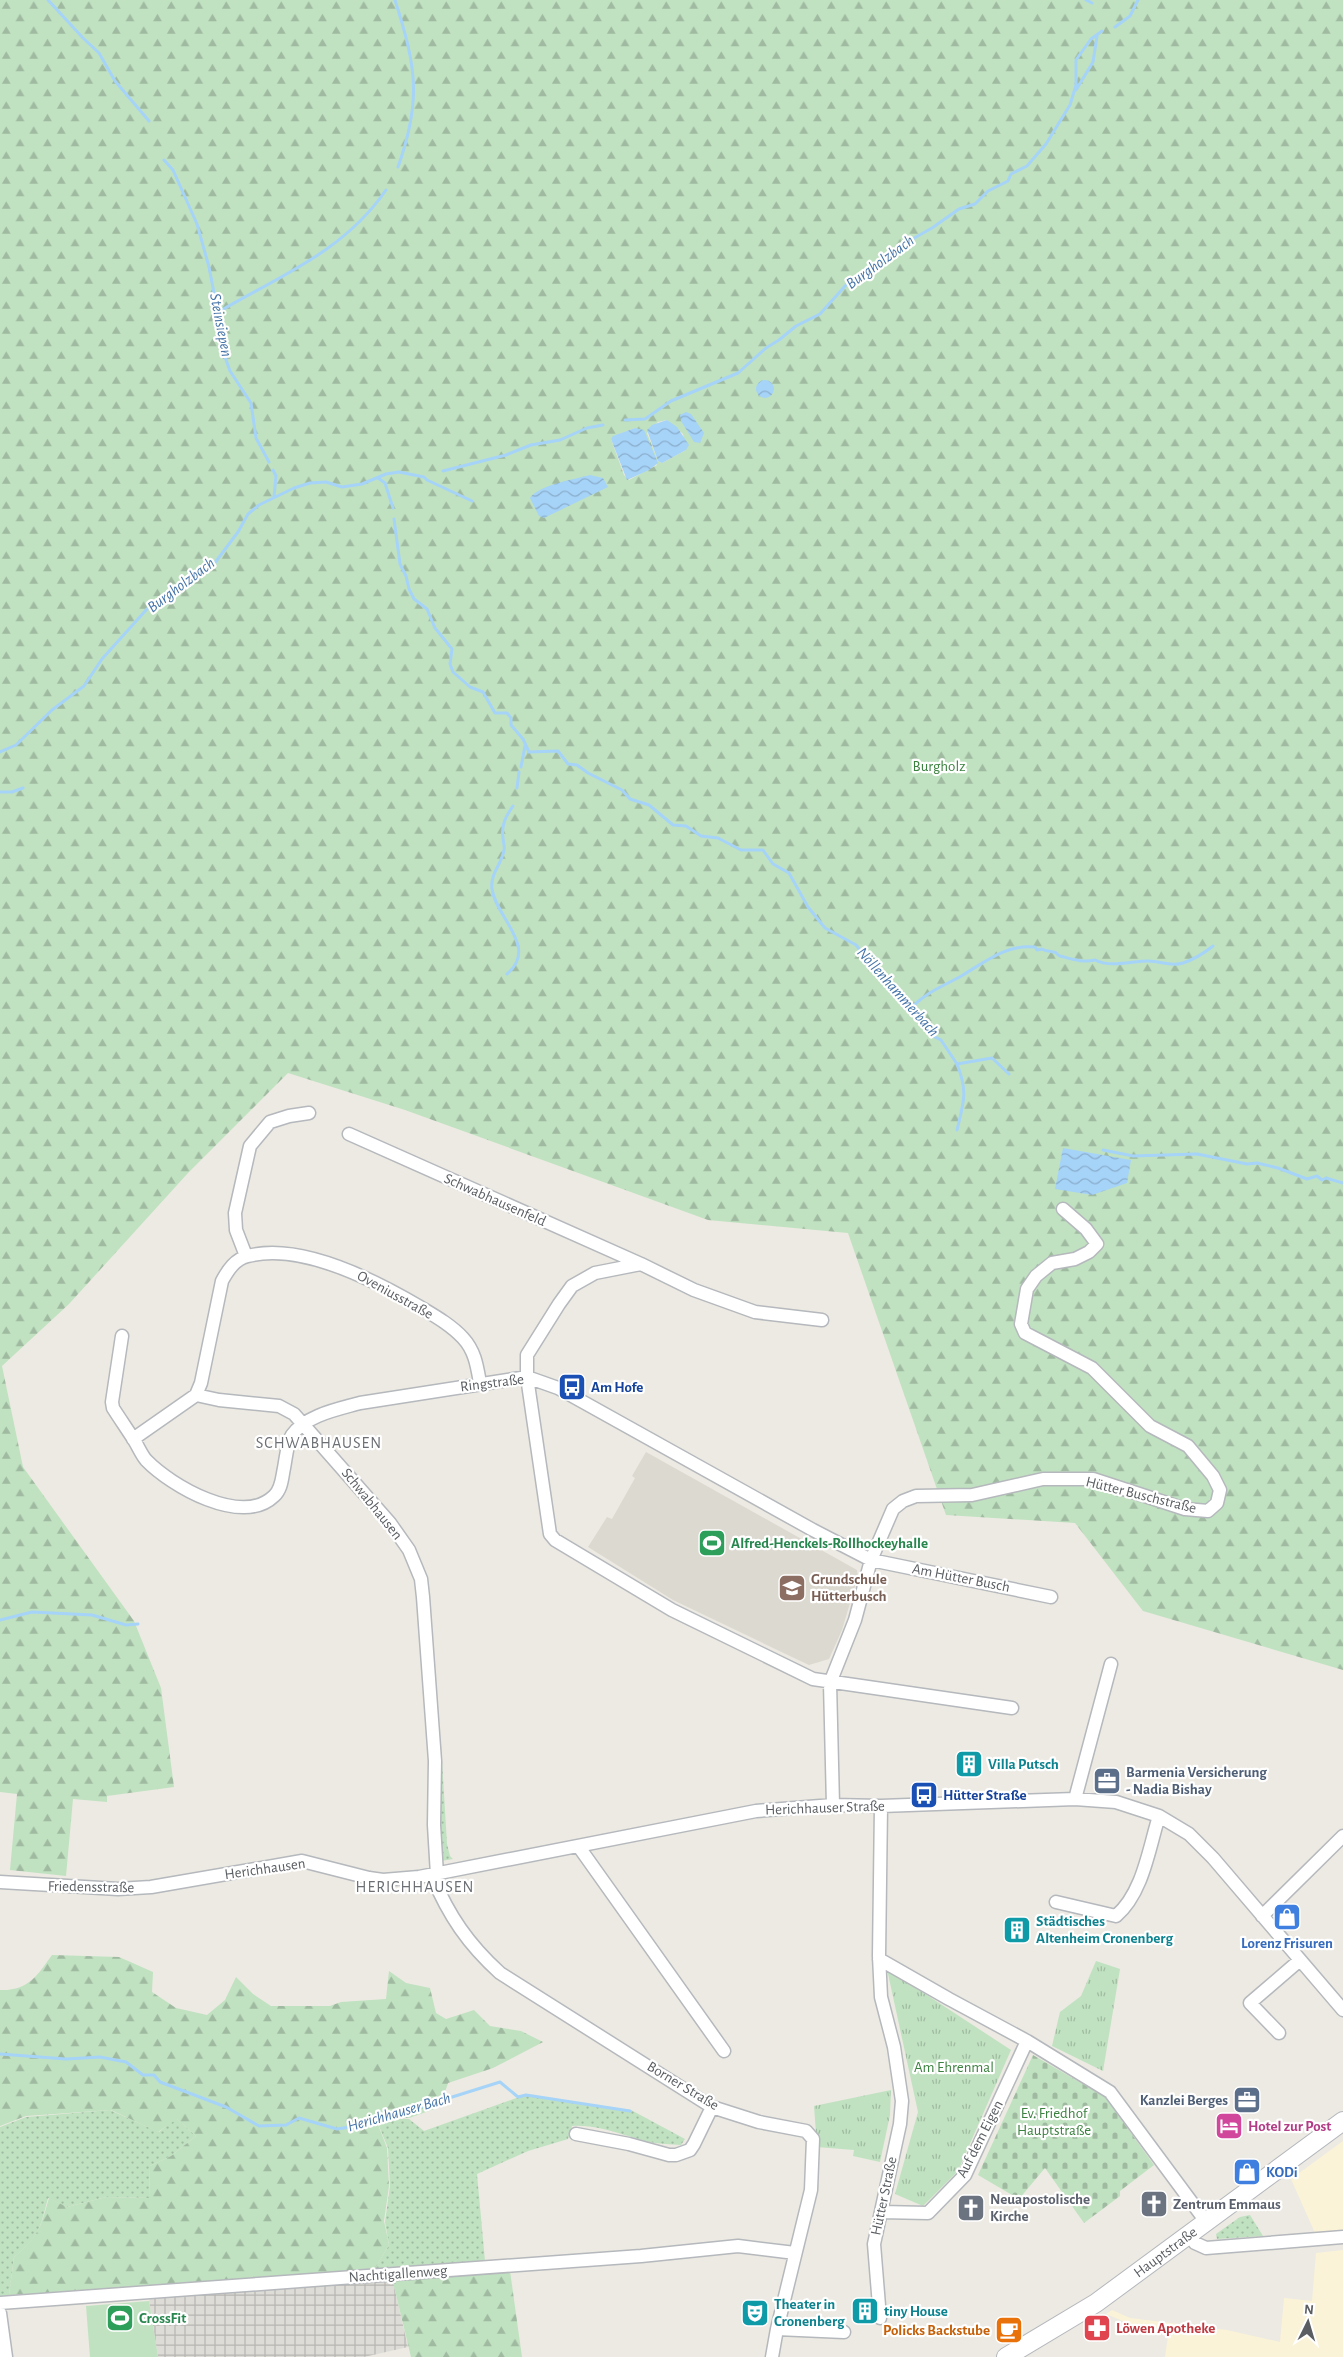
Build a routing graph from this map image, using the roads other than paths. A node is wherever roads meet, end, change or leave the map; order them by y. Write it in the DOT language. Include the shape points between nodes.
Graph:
graph roads {
  1 [pos="309,1114"];
  2 [pos="348,1134"];
  3 [pos="1063,1209"];
  4 [pos="246,1256"];
  5 [pos="641,1264"];
  6 [pos="822,1320"];
  7 [pos="122,1336"];
  8 [pos="527,1377"];
  9 [pos="480,1383"];
  10 [pos="196,1395"];
  11 [pos="304,1424"];
  12 [pos="133,1439"];
  13 [pos="871,1560"];
  14 [pos="1051,1596"];
  15 [pos="1111,1664"];
  16 [pos="830,1683"];
  17 [pos="1012,1708"];
  18 [pos="1074,1799"];
  19 [pos="833,1805"];
  20 [pos="881,1806"];
  21 [pos="1159,1816"];
  22 [pos="1343,1836"];
  23 [pos="579,1846"];
  24 [pos="434,1876"];
  25 [pos="0,1882"];
  26 [pos="182,1882"];
  27 [pos="1056,1902"];
  28 [pos="1262,1916"];
  29 [pos="879,1959"];
  30 [pos="1300,1960"];
  31 [pos="1343,2010"];
  32 [pos="1279,2033"];
  33 [pos="1027,2041"];
  34 [pos="724,2051"];
  35 [pos="712,2106"];
  36 [pos="1343,2121"];
  37 [pos="576,2134"];
  38 [pos="881,2212"];
  39 [pos="1207,2222"];
  40 [pos="1189,2236"];
  41 [pos="1343,2237"];
  42 [pos="795,2253"];
  43 [pos="0,2303"];
  44 [pos="0,2313"];
  45 [pos="880,2318"];
  46 [pos="777,2329"];
  47 [pos="844,2332"];
  48 [pos="6,2357"];
  49 [pos="772,2357"];
  50 [pos="1006,2357"];
  1 -- 4 [label="street" via="270,1122 250,1146 235,1213 236,1230"];
  2 -- 5 [label="street, Schwabhausenfeld"];
  3 -- 13 [label="street, Hütter Buschstraße" via="1097,1244 1075,1259 1052,1263 1036,1276 1027,1289 1021,1324 1025,1333 1092,1368 1150,1426 1188,1446 1213,1476 1220,1490 1217,1503 1208,1510 1186,1509 1093,1479 1043,1479 972,1495 916,1496 893,1509"];
  4 -- 9 [label="street, Oveniusstraße" via="274,1254 299,1257 354,1272 384,1286 449,1325 464,1338 476,1356"];
  4 -- 10 [label="street" via="230,1266 222,1281"];
  5 -- 6 [label="street, Schwabhausenfeld" via="694,1290 755,1312"];
  5 -- 8 [label="street" via="595,1273 572,1286 527,1355"];
  7 -- 12 [label="street" via="112,1402"];
  8 -- 9 [label="street, Ringstraße"];
  8 -- 13 [label="street, Ringstraße" via="558,1388"];
  8 -- 16 [label="street" via="550,1534 555,1540 672,1610 813,1679"];
  9 -- 11 [label="street, Ringstraße" via="360,1403"];
  10 -- 11 [label="street, Schwabhausen" via="279,1406"];
  10 -- 12 [label="street"];
  11 -- 12 [label="street" via="292,1435 278,1492 260,1506 248,1509 184,1489 144,1458"];
  11 -- 24 [label="street, Schwabhausen" via="390,1523 409,1550 421,1580 435,1761"];
  13 -- 14 [label="street, Am Hütter Busch"];
  13 -- 16 [label="street, Hütter Buschstraße" via="855,1620"];
  15 -- 18 [label="street"];
  16 -- 17 [label="street"];
  16 -- 19 [label="street, Hütter Buschstraße"];
  18 -- 20 [label="street, Herichhauser Straße"];
  18 -- 21 [label="street, Herichhauser Straße" via="1116,1802"];
  19 -- 20 [label="street, Herichhauser Straße"];
  19 -- 23 [label="street, Herichhauser Straße" via="756,1811"];
  20 -- 29 [label="street, Hütter Straße"];
  21 -- 27 [label="street" via="1137,1886 1127,1906 1116,1916"];
  21 -- 28 [label="street, Herichhauser Straße" via="1189,1834"];
  22 -- 28 [label="street"];
  23 -- 24 [label="street, Herichhauser Straße"];
  23 -- 34 [label="street"];
  24 -- 26 [label="street, Herichhausen" via="383,1880 302,1861"];
  24 -- 35 [label="street, Borner Straße" via="458,1928 500,1973"];
  25 -- 26 [label="street, Friedensstraße" via="118,1889"];
  28 -- 30 [label="street, Herichhauser Straße"];
  29 -- 33 [label="street"];
  29 -- 38 [label="street, Hütter Straße" via="881,1998 894,2046 902,2101"];
  30 -- 31 [label="street, Herichhauser Straße"];
  30 -- 32 [label="street" via="1250,2003"];
  33 -- 38 [label="street, Auf dem Eigen" via="965,2175 928,2213"];
  33 -- 39 [label="street" via="1110,2092"];
  35 -- 37 [label="street" via="690,2150 676,2155"];
  35 -- 42 [label="street, Borner Straße" via="759,2122 806,2131 813,2140 811,2190"];
  36 -- 39 [label="main road, Hauptstraße"];
  38 -- 45 [label="street, Hütter Straße" via="874,2244"];
  39 -- 40 [label="main road, Hauptstraße"];
  40 -- 41 [label="street" via="1206,2248"];
  40 -- 50 [label="main road, Hauptstraße" via="1096,2304"];
  42 -- 43 [label="street, Nachtigallenweg" via="738,2246 641,2256"];
  42 -- 46 [label="street, Borner Straße"];
  44 -- 48 [label="street"];
  46 -- 47 [label="street"];
  46 -- 49 [label="street, Borner Straße"];
}
